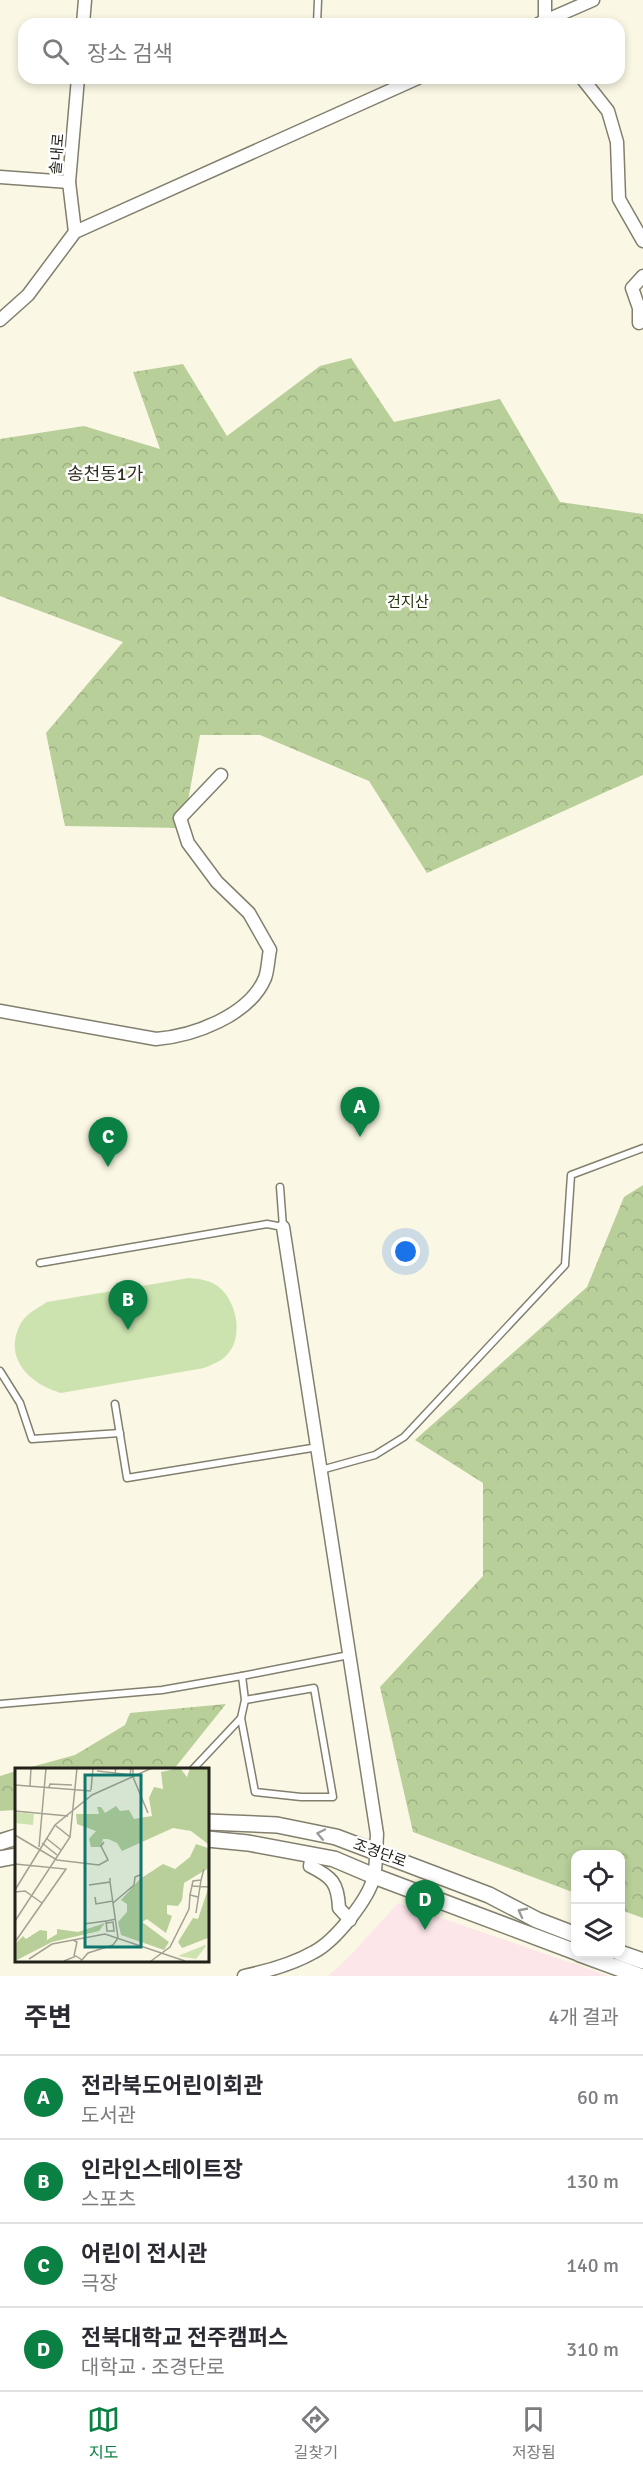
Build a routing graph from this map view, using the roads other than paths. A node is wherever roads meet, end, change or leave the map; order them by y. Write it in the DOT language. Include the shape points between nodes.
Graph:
graph roads {
  1 [pos="85,0"];
  2 [pos="318,0"];
  3 [pos="545,0"];
  4 [pos="593,0"];
  5 [pos="84,18"];
  6 [pos="317,18"];
  7 [pos="543,18"];
  8 [pos="553,18"];
  9 [pos="77,84"];
  10 [pos="405,84"];
  11 [pos="587,84"];
  12 [pos="0,177"];
  13 [pos="69,182"];
  14 [pos="75,232"];
  15 [pos="643,241"];
  16 [pos="643,276"];
  17 [pos="0,320"];
  18 [pos="639,323"];
  19 [pos="221,775"];
  20 [pos="0,1011"];
  21 [pos="643,1148"];
  22 [pos="280,1187"];
  23 [pos="284,1227"];
  24 [pos="40,1263"];
  25 [pos="0,1371"];
  26 [pos="115,1404"];
  27 [pos="120,1433"];
  28 [pos="318,1447"];
  29 [pos="321,1470"];
  30 [pos="349,1655"];
  31 [pos="242,1676"];
  32 [pos="245,1700"];
  33 [pos="0,1704"];
  34 [pos="241,1718"];
  35 [pos="194,1768"];
  36 [pos="208,1822"];
  37 [pos="15,1837"];
  38 [pos="208,1839"];
  39 [pos="0,1842"];
  40 [pos="376,1851"];
  41 [pos="312,1854"];
  42 [pos="15,1856"];
  43 [pos="0,1859"];
  44 [pos="374,1876"];
  45 [pos="350,1920"];
  46 [pos="571,1933"];
  47 [pos="571,1950"];
  48 [pos="625,1954"];
  49 [pos="591,1958"];
  50 [pos="643,1961"];
  51 [pos="244,1976"];
  52 [pos="640,1976"];
  1 -- 5 [label="street"];
  2 -- 6 [label="lane"];
  3 -- 7 [label="street"];
  4 -- 8 [label="street"];
  9 -- 13 [label="street, 솔내로"];
  10 -- 14 [label="street"];
  11 -- 15 [label="street" via="608,111 617,142 620,199"];
  12 -- 13 [label="street"];
  13 -- 14 [label="street, 솔내로"];
  14 -- 17 [label="street" via="28,295"];
  16 -- 18 [label="street" via="632,288"];
  19 -- 20 [label="street" via="180,818 188,843 217,882 249,913 270,950 265,978 249,1001 214,1024 181,1037 156,1039"];
  21 -- 29 [label="lane" via="571,1175 565,1265 404,1437 375,1455"];
  22 -- 23 [label="lane"];
  23 -- 24 [label="lane" via="267,1224"];
  23 -- 28 [label="street"];
  25 -- 27 [label="lane" via="20,1403 32,1439"];
  26 -- 27 [label="lane"];
  27 -- 28 [label="lane" via="128,1478"];
  28 -- 29 [label="street"];
  29 -- 30 [label="street"];
  30 -- 31 [label="lane"];
  30 -- 40 [label="street" via="377,1823"];
  31 -- 32 [label="lane"];
  31 -- 33 [label="lane" via="162,1690"];
  32 -- 34 [label="lane"];
  32 -- 34 [label="lane" via="314,1688 333,1797 255,1792"];
  34 -- 35 [label="lane"];
  40 -- 36 [label="street, 조경단로, one-way" via="336,1837 277,1825"];
  37 -- 39 [label="street"];
  38 -- 41 [label="street, 조경단로"];
  40 -- 44 [label="street"];
  46 -- 40 [label="street, 조경단로, one-way" via="489,1895"];
  41 -- 44 [label="street, 조경단로"];
  41 -- 45 [label="street" via="310,1866 326,1874 338,1890 339,1908"];
  42 -- 43 [label="street"];
  44 -- 45 [label="street"];
  44 -- 47 [label="street, 조경단로"];
  45 -- 51 [label="street" via="316,1951"];
  48 -- 50 [label="street"];
  49 -- 52 [label="street, 조경단로"];
}
